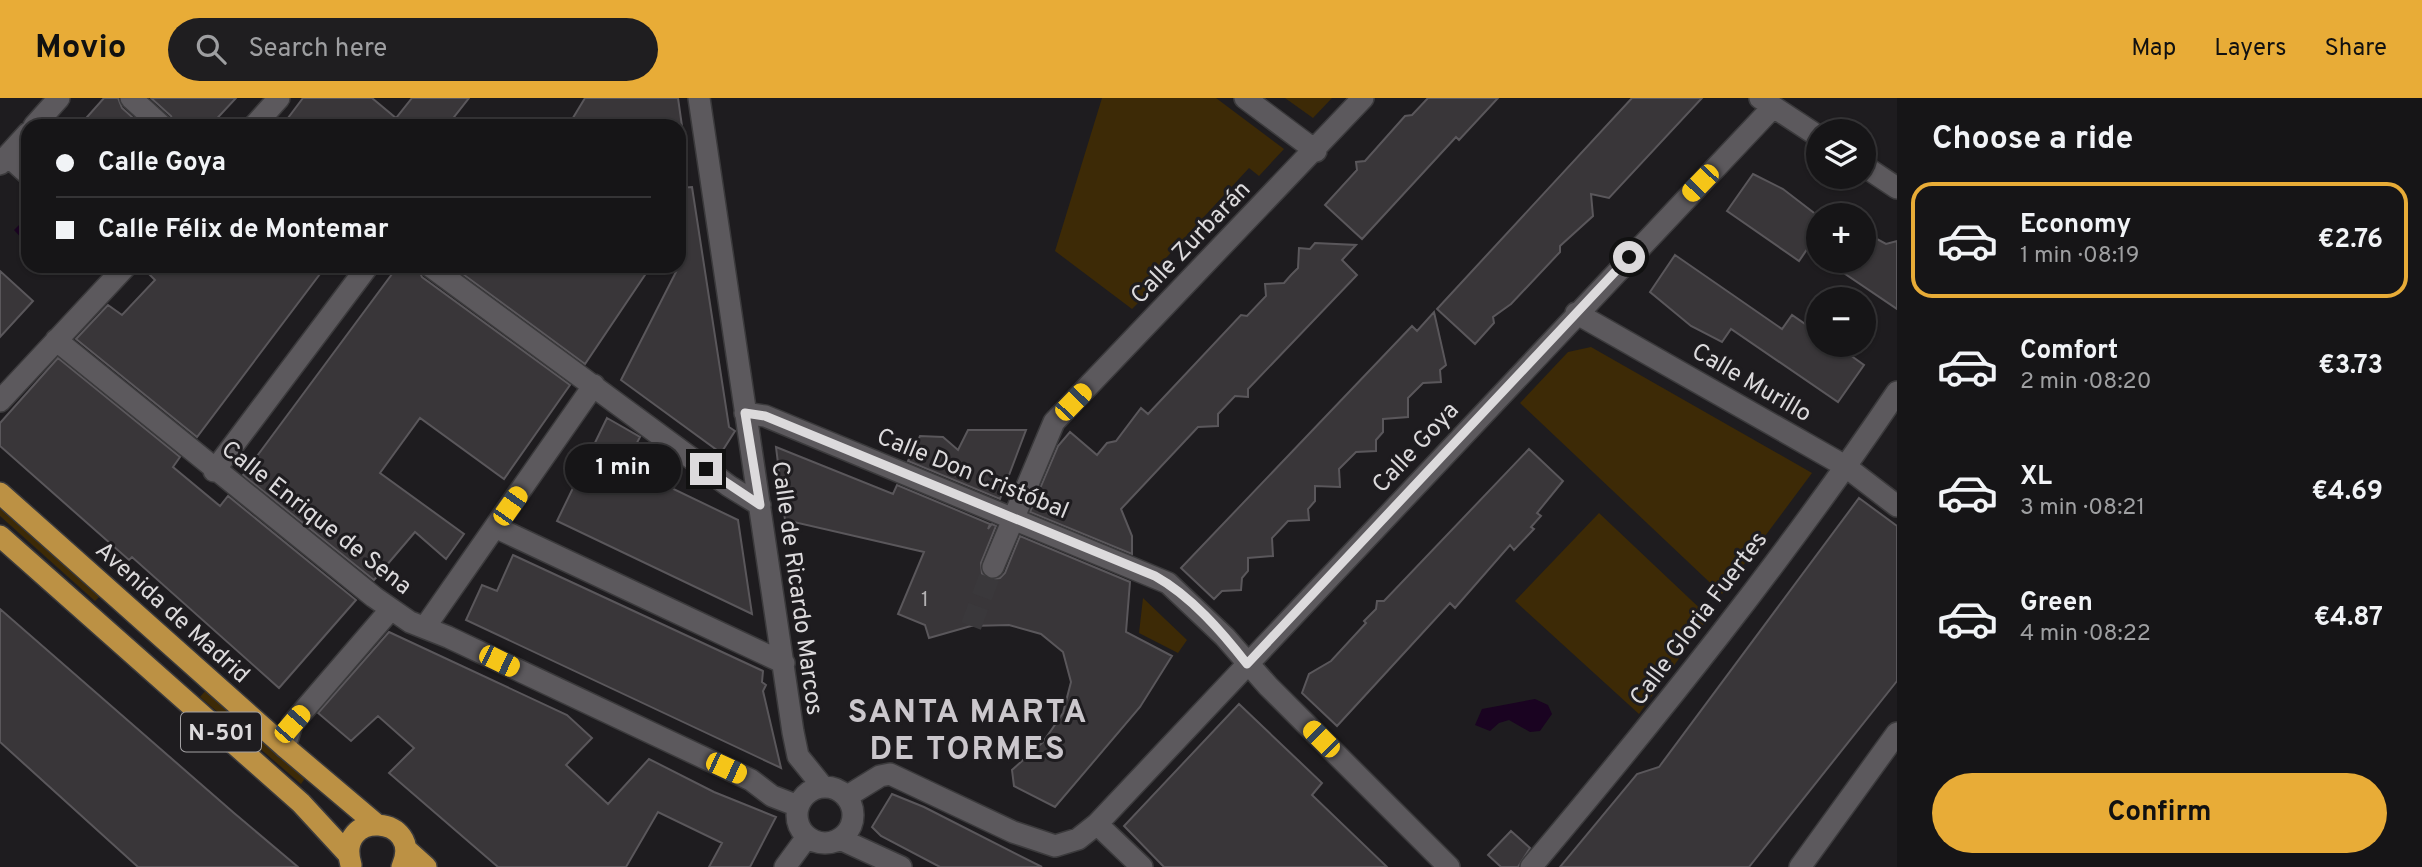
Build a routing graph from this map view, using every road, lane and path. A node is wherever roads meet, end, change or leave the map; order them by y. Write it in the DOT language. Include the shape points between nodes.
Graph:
graph roads {
  1 [pos="59,98"];
  2 [pos="131,98"];
  3 [pos="279,98"];
  4 [pos="699,98"];
  5 [pos="1245,98"];
  6 [pos="1363,98"];
  7 [pos="1766,102"];
  8 [pos="40,119"];
  9 [pos="154,119"];
  10 [pos="260,119"];
  11 [pos="1806,128"];
  12 [pos="21,141"];
  13 [pos="1316,151"];
  14 [pos="4,160"];
  15 [pos="21,170"];
  16 [pos="1876,174"];
  17 [pos="1897,188"];
  18 [pos="119,273"];
  19 [pos="363,273"];
  20 [pos="440,273"];
  21 [pos="1576,313"];
  22 [pos="56,340"];
  23 [pos="594,385"];
  24 [pos="1897,392"];
  25 [pos="0,401"];
  26 [pos="745,413"];
  27 [pos="1845,466"];
  28 [pos="214,471"];
  29 [pos="0,493"];
  30 [pos="760,505"];
  31 [pos="1897,506"];
  32 [pos="1012,518"];
  33 [pos="495,527"];
  34 [pos="0,536"];
  35 [pos="992,567"];
  36 [pos="391,609"];
  37 [pos="425,627"];
  38 [pos="784,663"];
  39 [pos="1247,664"];
  40 [pos="1897,733"];
  41 [pos="285,747"];
  42 [pos="823,787"];
  43 [pos="846,797"];
  44 [pos="798,806"];
  45 [pos="376,824"];
  46 [pos="1097,824"];
  47 [pos="807,837"];
  48 [pos="840,839"];
  49 [pos="404,858"];
  50 [pos="349,861"];
  51 [pos="426,867"];
  52 [pos="785,867"];
  53 [pos="901,867"];
  54 [pos="1142,867"];
  55 [pos="1449,867"];
  56 [pos="1531,867"];
  57 [pos="1800,867"];
  1 -- 8 [label="street"];
  2 -- 9 [label="street"];
  3 -- 10 [label="street"];
  4 -- 26 [label="street, Calle de Ricardo Marcos"];
  5 -- 13 [label="street"];
  6 -- 13 [label="street, Calle Zurbarán"];
  7 -- 11 [label="street"];
  7 -- 21 [label="street, Calle Goya"];
  12 -- 14 [label="street"];
  13 -- 32 [label="street, Calle Zurbarán" via="1054,422"];
  14 -- 15 [label="street"];
  16 -- 17 [label="street"];
  18 -- 22 [label="street"];
  19 -- 28 [label="street"];
  20 -- 23 [label="street"];
  21 -- 27 [label="street, Calle Murillo"];
  21 -- 39 [label="street, Calle Goya"];
  22 -- 25 [label="street"];
  22 -- 28 [label="street, Calle Enrique de Sena"];
  23 -- 30 [label="street"];
  23 -- 33 [label="street"];
  24 -- 27 [label="street, Calle Gloria Fuertes"];
  26 -- 30 [label="street, Calle de Ricardo Marcos"];
  26 -- 32 [label="street, Calle Don Cristóbal" via="765,416"];
  27 -- 31 [label="street, Calle Murillo"];
  27 -- 56 [label="street, Calle Gloria Fuertes" via="1632,747"];
  28 -- 36 [label="street, Calle Enrique de Sena"];
  29 -- 41 [label="highway, Avenida de Madrid / N-501"];
  30 -- 38 [label="street, Calle de Ricardo Marcos"];
  32 -- 35 [label="street"];
  32 -- 39 [label="street, Calle Don Cristóbal" via="1155,576 1178,591"];
  33 -- 37 [label="street"];
  33 -- 38 [label="street"];
  34 -- 50 [label="highway, N-501" via="301,803"];
  36 -- 37 [label="street, Calle Enrique de Sena"];
  36 -- 41 [label="street" via="292,724"];
  37 -- 44 [label="street, Calle Enrique de Sena"];
  38 -- 42 [label="street, Calle de Ricardo Marcos" via="798,756"];
  39 -- 46 [label="street, Calle Goya"];
  39 -- 55 [label="street, Calle Don Cristóbal"];
  40 -- 57 [label="street"];
  41 -- 45 [label="highway, Avenida de Madrid / N-501"];
  42 -- 43 [label="street"];
  42 -- 44 [label="street" via="803,797"];
  43 -- 46 [label="street, Calle Goya" via="890,774 1013,832 1055,846 1078,839"];
  43 -- 48 [label="street" via="853,819"];
  44 -- 47 [label="street" via="796,818"];
  45 -- 49 [label="highway, N-501" via="396,831"];
  45 -- 50 [label="highway, N-501" via="361,828 351,839"];
  46 -- 54 [label="street"];
  47 -- 48 [label="street" via="823,843"];
  47 -- 52 [label="street"];
  48 -- 53 [label="street"];
  49 -- 51 [label="highway, N-501"];
}
